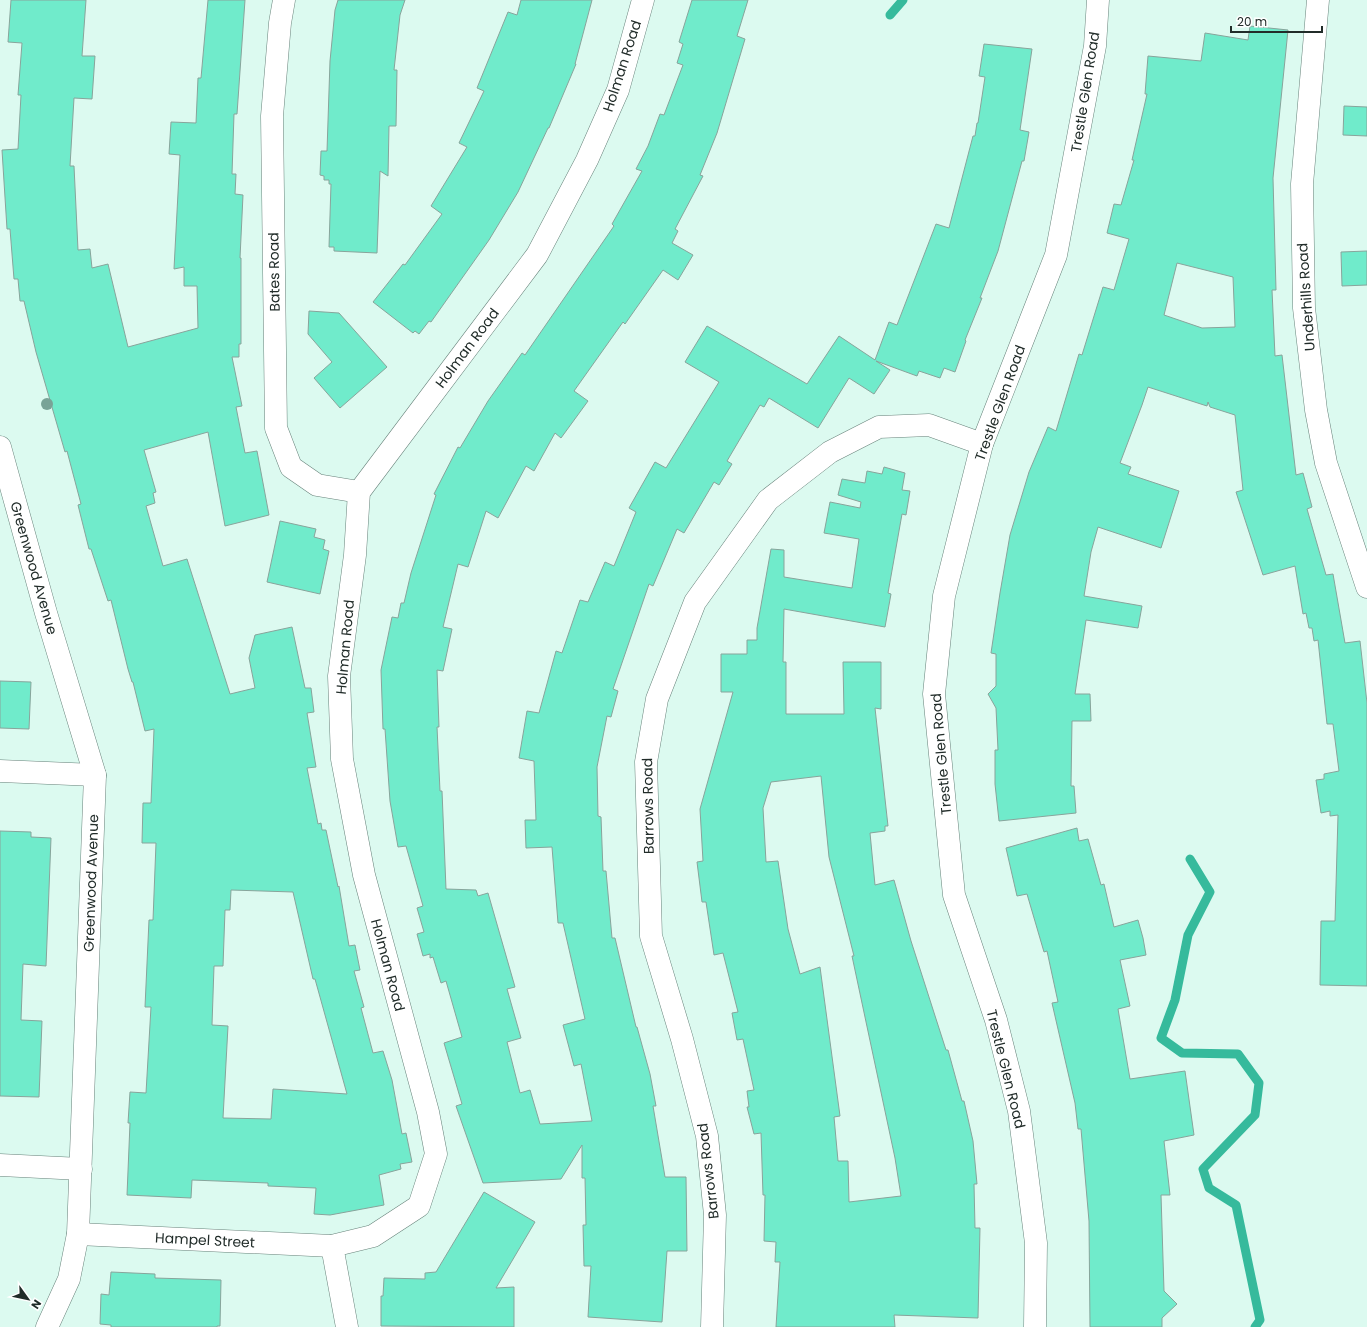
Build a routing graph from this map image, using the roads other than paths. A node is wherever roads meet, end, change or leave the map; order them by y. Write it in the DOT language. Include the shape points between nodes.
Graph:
graph roads {
  1 [pos="284,0"];
  2 [pos="643,0"];
  3 [pos="1098,0"];
  4 [pos="1318,0"];
  5 [pos="982,444"];
  6 [pos="0,447"];
  7 [pos="359,492"];
  8 [pos="1367,587"];
  9 [pos="0,771"];
  10 [pos="95,775"];
  11 [pos="0,1165"];
  12 [pos="81,1169"];
  13 [pos="78,1234"];
  14 [pos="332,1246"];
  15 [pos="47,1327"];
  16 [pos="347,1327"];
  17 [pos="712,1327"];
  18 [pos="1035,1327"];
  1 -- 7 [label="street, Bates Road" via="272,116 276,428 291,467 317,485"];
  2 -- 7 [label="street, Holman Road" via="618,90 587,160 537,255"];
  3 -- 5 [label="street, Trestle Glen Road" via="1095,46 1056,255"];
  4 -- 8 [label="street, Underhills Road" via="1302,184 1304,308 1316,410 1326,462"];
  5 -- 17 [label="street, Barrows Road" via="929,425 878,427 830,452 792,481 768,500 695,602 658,699 646,762 652,936 707,1136 715,1215"];
  5 -- 18 [label="street, Trestle Glen Road" via="944,596 934,694 954,895 996,1020 1019,1111 1036,1243"];
  6 -- 10 [label="street, Greenwood Avenue"];
  7 -- 14 [label="street, Holman Road" via="355,555 339,676 342,760 364,875 428,1112 436,1154 419,1206 373,1236"];
  9 -- 10 [label="street"];
  10 -- 12 [label="street, Greenwood Avenue"];
  11 -- 12 [label="street"];
  12 -- 13 [label="street, Greenwood Avenue"];
  13 -- 14 [label="street, Hampel Street"];
  13 -- 15 [label="street, Greenwood Avenue" via="69,1279"];
  14 -- 16 [label="street"];
}
